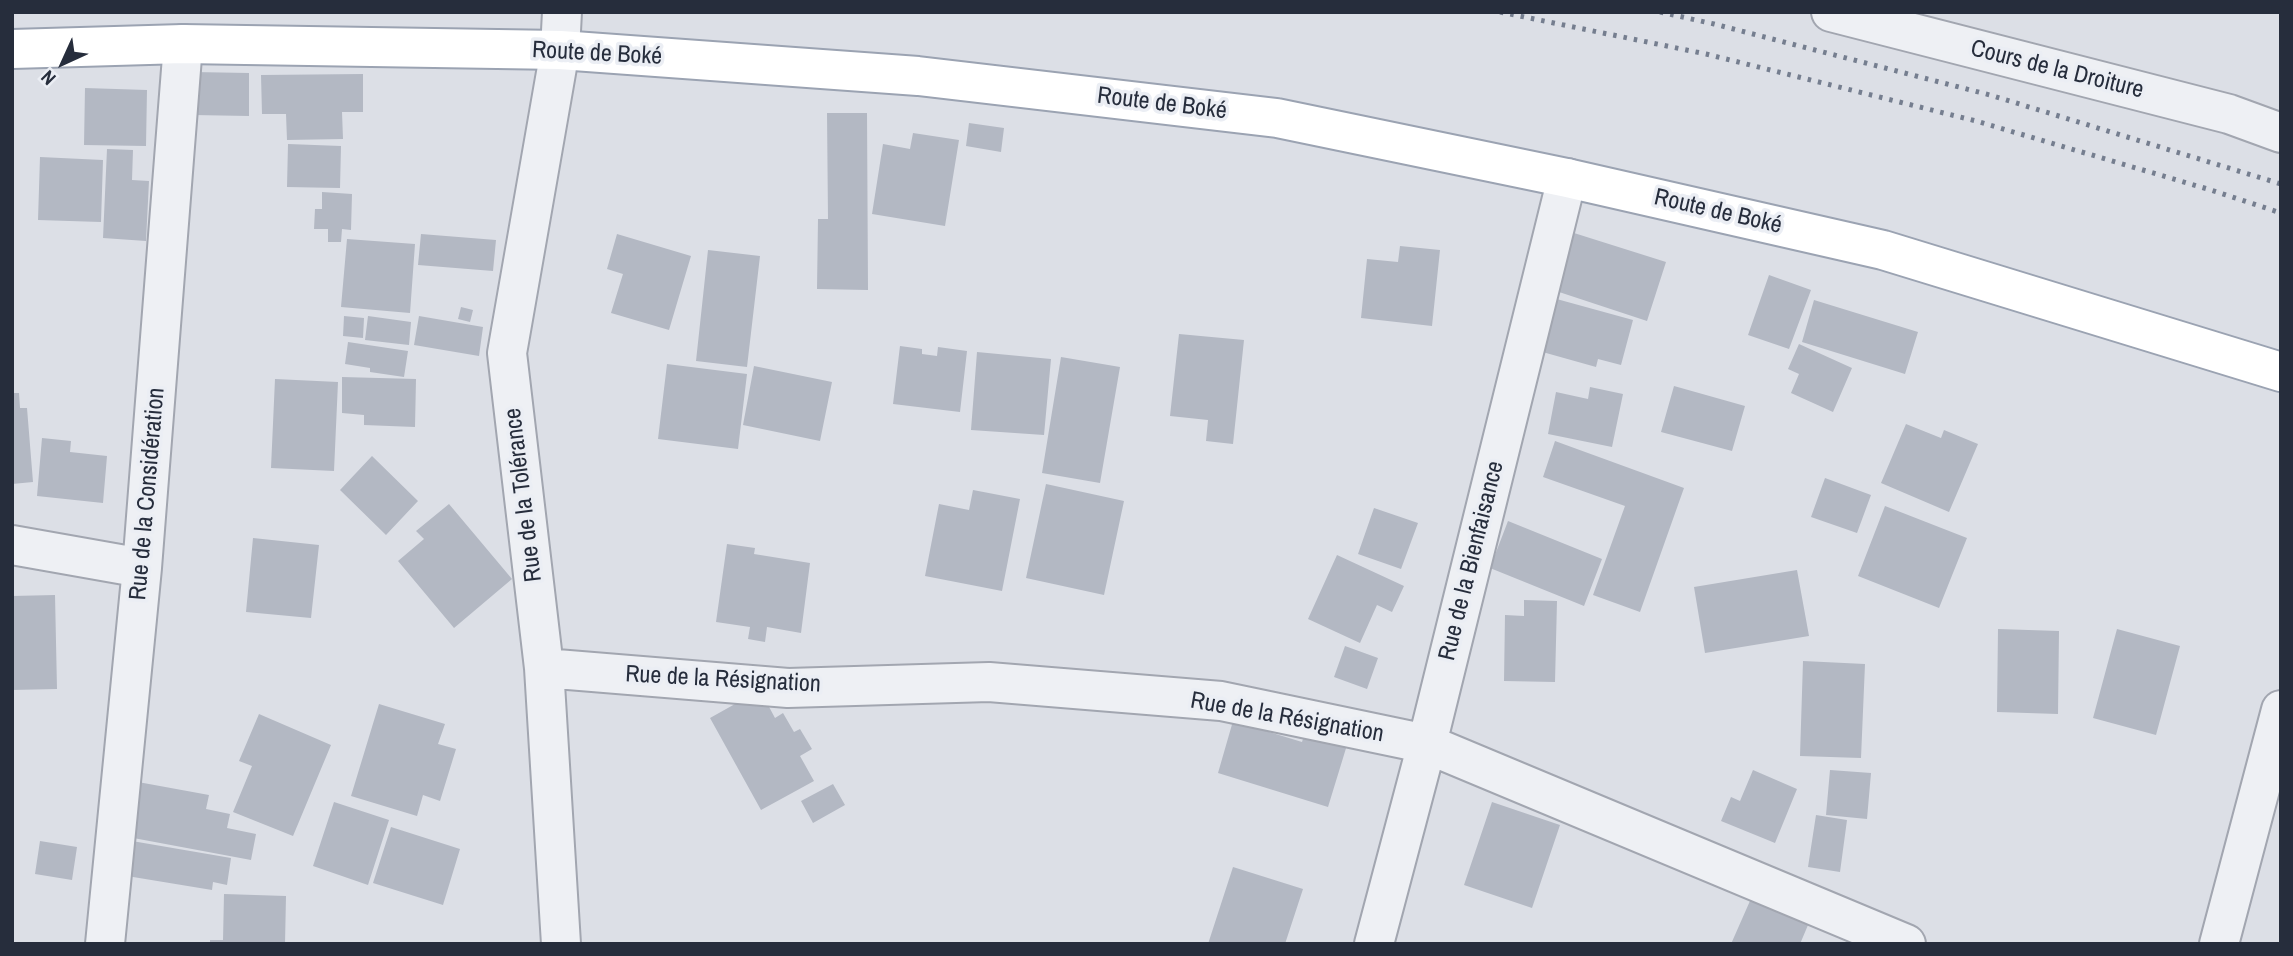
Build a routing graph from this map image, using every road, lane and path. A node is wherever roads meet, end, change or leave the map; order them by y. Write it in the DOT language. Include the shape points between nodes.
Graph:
graph roads {
  1 [pos="562,12"];
  2 [pos="1831,12"];
  3 [pos="183,44"];
  4 [pos="12,49"];
  5 [pos="559,50"];
  6 [pos="2281,133"];
  7 [pos="1567,178"];
  8 [pos="2281,372"];
  9 [pos="12,545"];
  10 [pos="142,568"];
  11 [pos="544,668"];
  12 [pos="2281,710"];
  13 [pos="1427,744"];
  14 [pos="105,944"];
  15 [pos="561,944"];
  16 [pos="1374,944"];
  17 [pos="1906,944"];
  18 [pos="2219,944"];
  1 -- 5 [label="street, Rue de la Tolérance"];
  2 -- 6 [label="street, Cours de la Droiture" via="2229,114"];
  3 -- 4 [label="main road, Route de Boké"];
  3 -- 5 [label="main road, Route de Boké"];
  3 -- 10 [label="street, Rue de la Considération"];
  5 -- 7 [label="main road, Route de Boké" via="918,76 1277,118"];
  5 -- 11 [label="street, Rue de la Tolérance" via="507,353"];
  7 -- 8 [label="main road, Route de Boké" via="1882,250"];
  7 -- 13 [label="street, Rue de la Bienfaisance"];
  9 -- 10 [label="street"];
  10 -- 14 [label="street, Rue de la Considération"];
  11 -- 13 [label="street, Rue de la Résignation" via="788,688 989,682 1208,700"];
  11 -- 15 [label="street, Rue de la Tolérance"];
  12 -- 18 [label="street"];
  13 -- 16 [label="street, Rue de la Bienfaisance"];
  13 -- 17 [label="street, Rue de la Résignation"];
}
